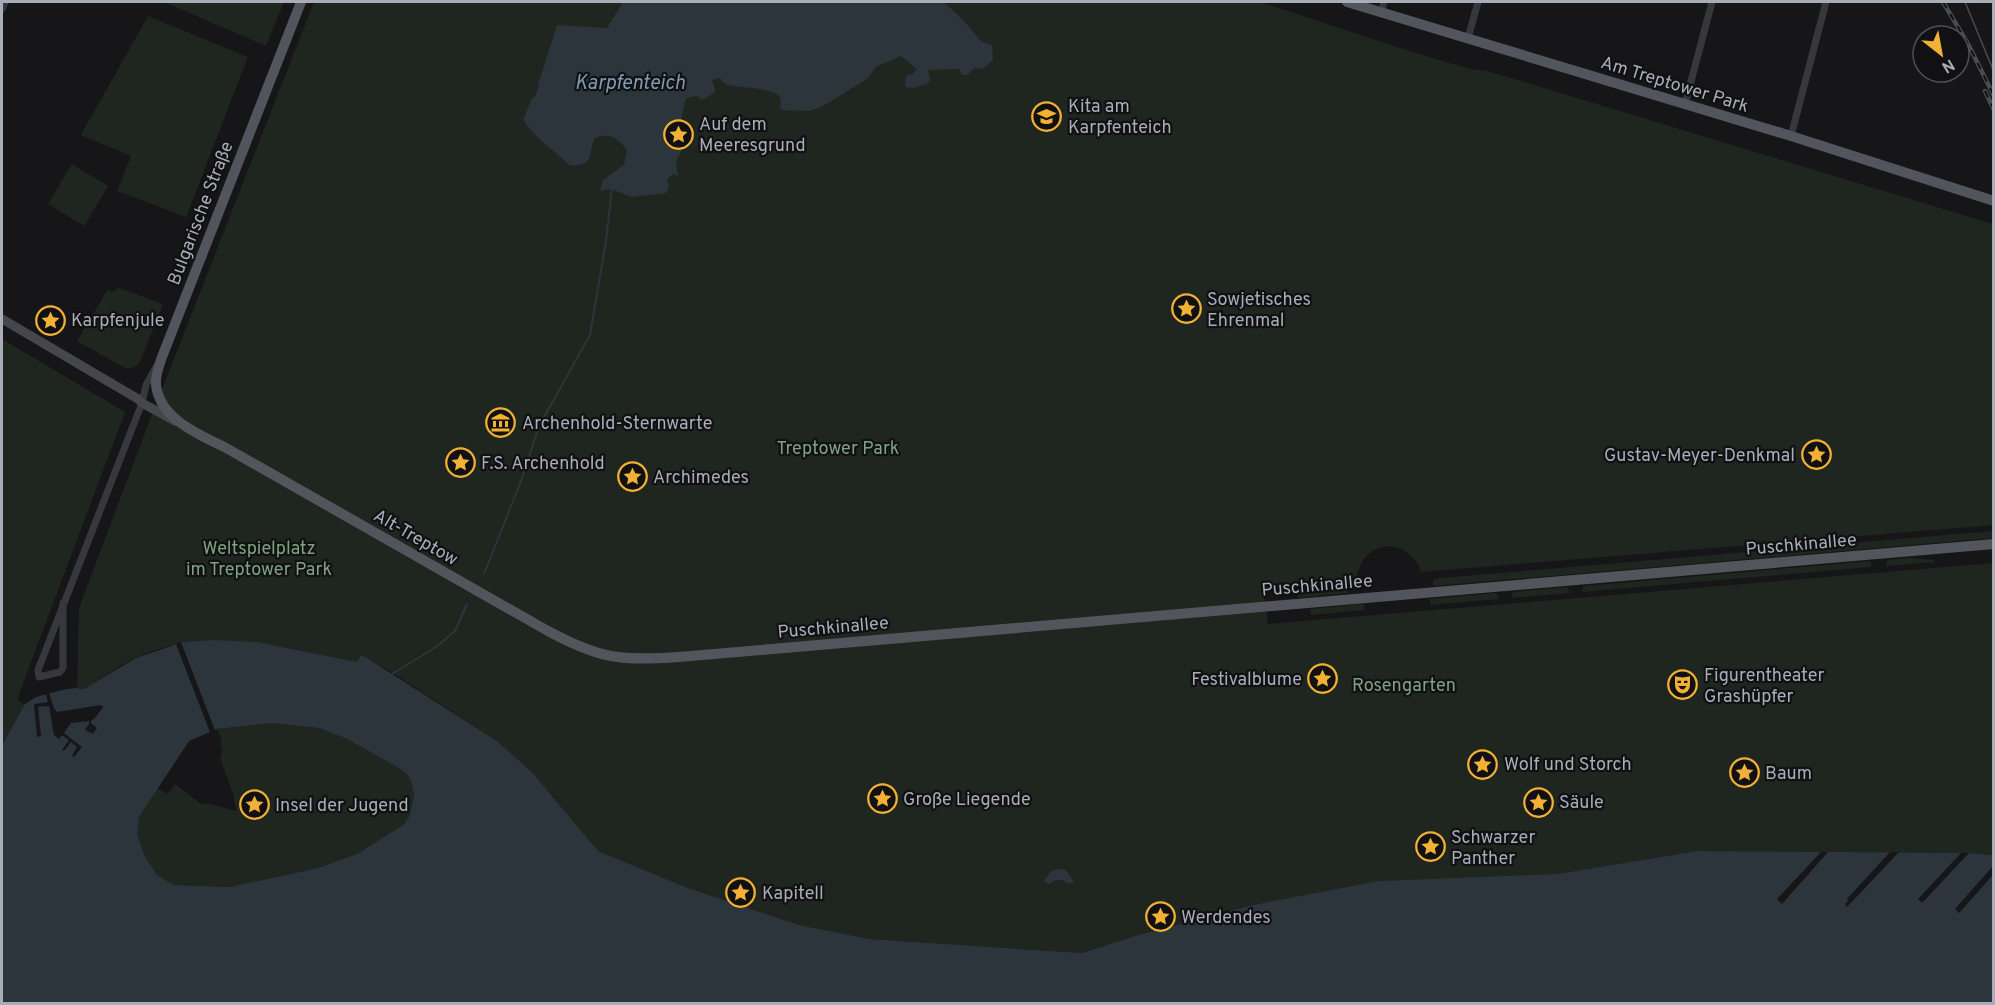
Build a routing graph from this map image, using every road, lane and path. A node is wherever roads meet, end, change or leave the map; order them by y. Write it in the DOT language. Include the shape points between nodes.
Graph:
graph roads {
  1 [pos="5,2"];
  2 [pos="301,2"];
  3 [pos="1347,2"];
  4 [pos="1478,2"];
  5 [pos="1712,2"];
  6 [pos="1826,2"];
  7 [pos="1383,7"];
  8 [pos="2,9"];
  9 [pos="1468,38"];
  10 [pos="1685,104"];
  11 [pos="1791,136"];
  12 [pos="1994,201"];
  13 [pos="2,319"];
  14 [pos="162,357"];
  15 [pos="142,403"];
  16 [pos="180,423"];
  17 [pos="1994,544"];
  18 [pos="63,603"];
  19 [pos="644,659"];
  1 -- 8 [label="street"];
  2 -- 14 [label="main road, Bulgarische Straße"];
  3 -- 7 [label="main road, Am Treptower Park"];
  4 -- 9 [label="street"];
  5 -- 10 [label="street"];
  6 -- 11 [label="street"];
  7 -- 9 [label="main road, Am Treptower Park"];
  9 -- 10 [label="main road, Am Treptower Park"];
  10 -- 11 [label="main road, Am Treptower Park"];
  11 -- 12 [label="main road, Am Treptower Park"];
  13 -- 15 [label="street, Alt-Treptow"];
  14 -- 15 [label="street, Bulgarische Straße" via="146,385"];
  14 -- 16 [label="main road, Alt-Treptow" via="156,378 158,395"];
  15 -- 16 [label="street, Alt-Treptow"];
  15 -- 18 [label="street, Bulgarische Straße"];
  16 -- 19 [label="main road, Alt-Treptow" via="578,648 612,657"];
  17 -- 19 [label="main road, Puschkinallee"];
  18 -- 18 [label="street, Bulgarische Straße" via="38,670 39,677 63,668"];
}
